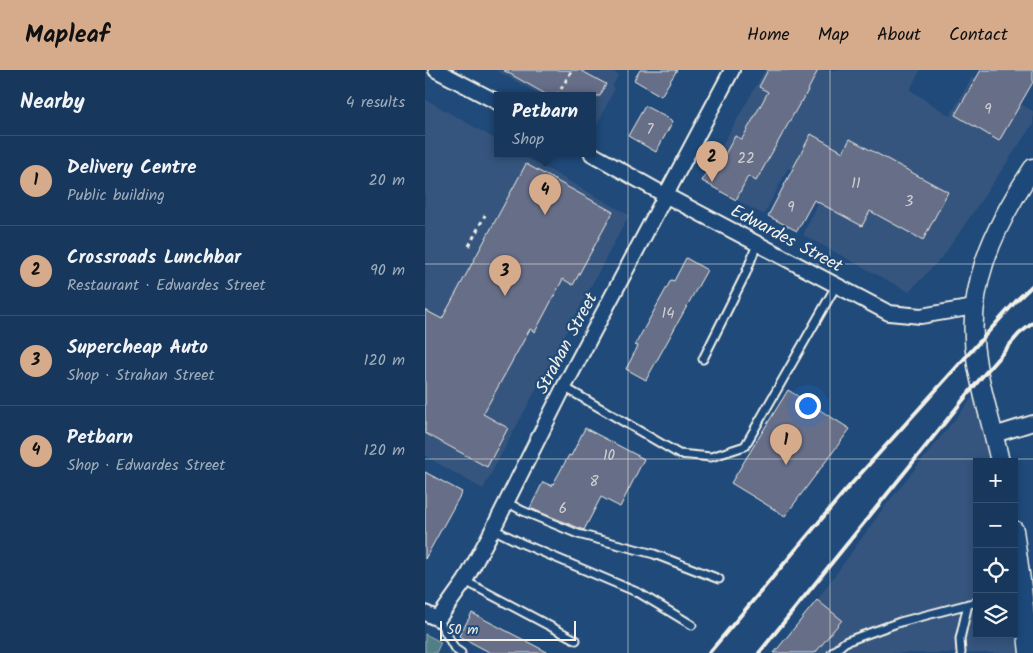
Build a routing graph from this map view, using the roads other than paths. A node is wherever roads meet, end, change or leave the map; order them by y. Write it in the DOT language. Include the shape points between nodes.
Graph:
graph roads {
  1 [pos="437,70"];
  2 [pos="732,70"];
  3 [pos="494,100"];
  4 [pos="596,156"];
  5 [pos="1033,168"];
  6 [pos="665,195"];
  7 [pos="757,244"];
  8 [pos="836,286"];
  9 [pos="974,307"];
  10 [pos="703,359"];
  11 [pos="564,386"];
  12 [pos="1033,423"];
  13 [pos="994,435"];
  14 [pos="999,458"];
  15 [pos="505,502"];
  16 [pos="493,529"];
  17 [pos="719,579"];
  18 [pos="465,581"];
  19 [pos="1018,590"];
  20 [pos="973,603"];
  21 [pos="968,604"];
  22 [pos="431,616"];
  23 [pos="692,625"];
  24 [pos="576,640"];
  25 [pos="461,653"];
  26 [pos="832,653"];
  27 [pos="961,653"];
  28 [pos="1029,653"];
  1 -- 3 [label="street"];
  2 -- 6 [label="street, Strahan Street"];
  4 -- 6 [label="street, Edwardes Street"];
  5 -- 9 [label="street" via="993,236 980,272"];
  6 -- 7 [label="street, Edwardes Street"];
  6 -- 11 [label="street, Strahan Street"];
  7 -- 8 [label="street, Edwardes Street"];
  7 -- 10 [label="lane"];
  8 -- 9 [label="street, Edwardes Street" via="889,313 921,316"];
  8 -- 11 [label="lane" via="745,446 711,457 679,454"];
  9 -- 13 [label="street" via="977,363"];
  11 -- 15 [label="street, Strahan Street"];
  12 -- 13 [label="street"];
  13 -- 14 [label="street"];
  15 -- 16 [label="street, Strahan Street"];
  15 -- 17 [label="lane" via="578,534 654,554"];
  16 -- 18 [label="street, Strahan Street"];
  16 -- 23 [label="lane" via="639,593"];
  18 -- 22 [label="street, Strahan Street"];
  18 -- 24 [label="lane"];
  19 -- 28 [label="street"];
  20 -- 21 [label="lane"];
  21 -- 26 [label="lane" via="900,622 845,642"];
  21 -- 27 [label="lane" via="960,639"];
  22 -- 25 [label="lane"];
}
